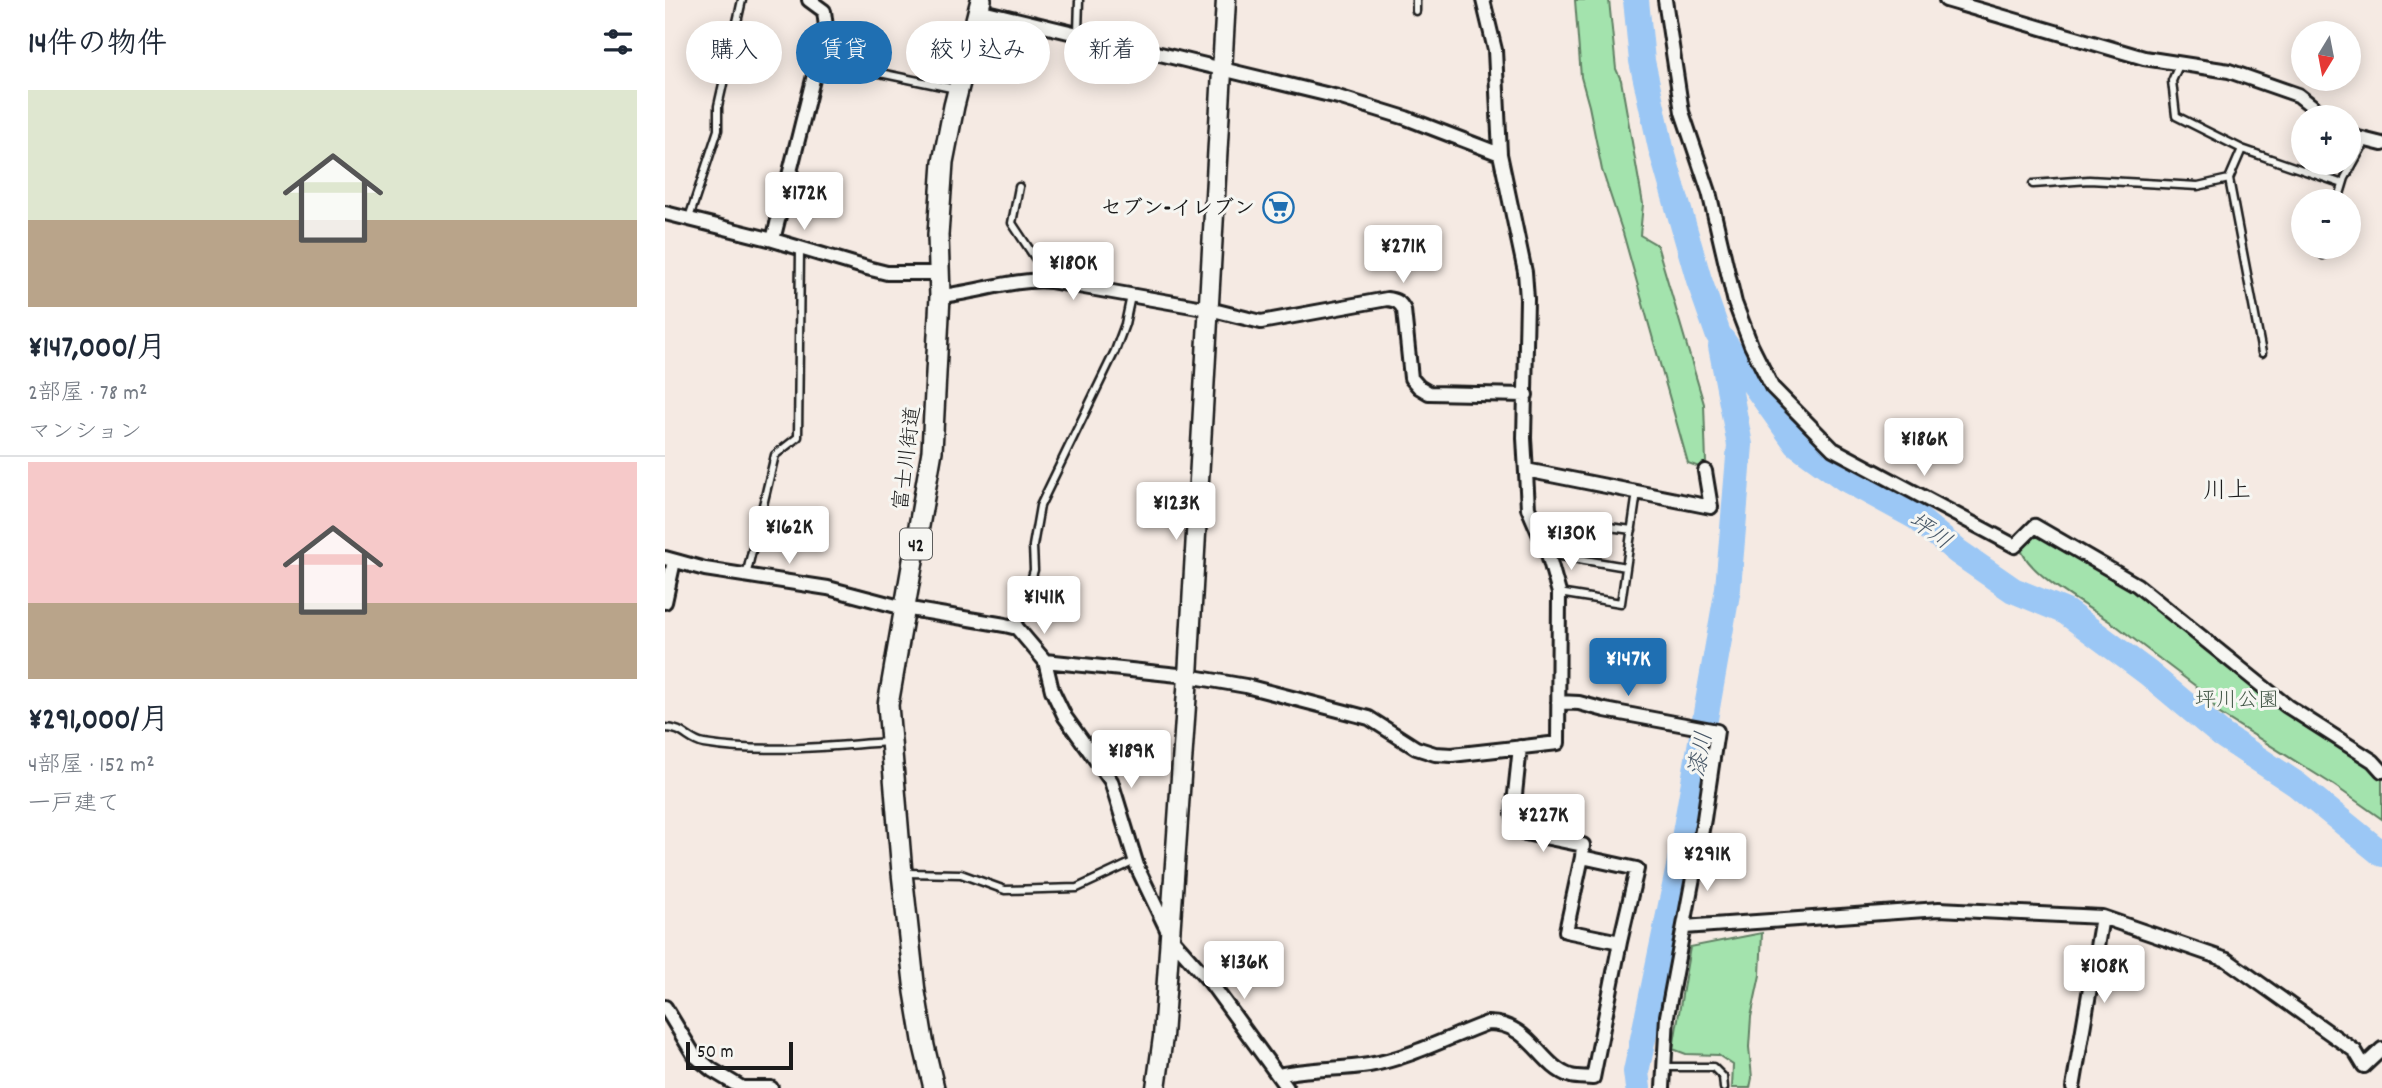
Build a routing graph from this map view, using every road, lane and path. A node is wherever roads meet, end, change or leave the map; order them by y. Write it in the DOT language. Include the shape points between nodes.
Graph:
graph roads {
  1 [pos="742,0"];
  2 [pos="809,0"];
  3 [pos="1079,0"];
  4 [pos="1226,0"];
  5 [pos="1416,0"];
  6 [pos="1483,0"];
  7 [pos="1665,0"];
  8 [pos="1946,0"];
  9 [pos="980,5"];
  10 [pos="1416,11"];
  11 [pos="825,21"];
  12 [pos="1078,21"];
  13 [pos="1064,29"];
  14 [pos="1160,53"];
  15 [pos="2179,65"];
  16 [pos="1223,68"];
  17 [pos="892,75"];
  18 [pos="812,84"];
  19 [pos="958,89"];
  20 [pos="2311,105"];
  21 [pos="2361,138"];
  22 [pos="2366,140"];
  23 [pos="2382,144"];
  24 [pos="2242,149"];
  25 [pos="1500,154"];
  26 [pos="2229,179"];
  27 [pos="2033,184"];
  28 [pos="2343,184"];
  29 [pos="1019,187"];
  30 [pos="2342,189"];
  31 [pos="665,213"];
  32 [pos="688,219"];
  33 [pos="773,240"];
  34 [pos="800,248"];
  35 [pos="940,273"];
  36 [pos="1050,281"];
  37 [pos="940,296"];
  38 [pos="1132,296"];
  39 [pos="1209,309"];
  40 [pos="2262,353"];
  41 [pos="1526,395"];
  42 [pos="1525,470"];
  43 [pos="1705,471"];
  44 [pos="1637,492"];
  45 [pos="1532,517"];
  46 [pos="1632,530"];
  47 [pos="1548,554"];
  48 [pos="670,560"];
  49 [pos="1626,567"];
  50 [pos="746,576"];
  51 [pos="1559,593"];
  52 [pos="665,602"];
  53 [pos="904,608"];
  54 [pos="1017,628"];
  55 [pos="1045,662"];
  56 [pos="1188,677"];
  57 [pos="1558,702"];
  58 [pos="665,728"];
  59 [pos="890,742"];
  60 [pos="1520,747"];
  61 [pos="2382,771"];
  62 [pos="1582,857"];
  63 [pos="1135,860"];
  64 [pos="902,873"];
  65 [pos="2102,917"];
  66 [pos="1684,928"];
  67 [pos="1171,938"];
  68 [pos="1620,942"];
  69 [pos="665,1007"];
  70 [pos="2382,1049"];
  71 [pos="1663,1067"];
  72 [pos="1278,1075"];
  73 [pos="771,1088"];
  74 [pos="934,1088"];
  75 [pos="1156,1088"];
  76 [pos="1287,1088"];
  77 [pos="1663,1088"];
  78 [pos="1724,1088"];
  79 [pos="2073,1088"];
  1 -- 32 [label="lane" via="718,106 718,130"];
  2 -- 11 [label="street" via="824,11"];
  3 -- 12 [label="lane"];
  4 -- 16 [label="street"];
  5 -- 10 [label="lane"];
  6 -- 25 [label="street" via="1495,50"];
  7 -- 61 [label="street" via="1682,112 1709,192 1735,303 1772,387 1833,449 2015,546 2035,526 2137,585 2287,706"];
  8 -- 15 [label="street"];
  9 -- 13 [label="street"];
  9 -- 19 [label="main road, 富士川街道 / 42"];
  14 -- 16 [label="street"];
  15 -- 20 [label="street" via="2229,71 2298,95"];
  15 -- 24 [label="lane" via="2172,81 2176,116"];
  16 -- 25 [label="street" via="1406,118"];
  16 -- 39 [label="street"];
  17 -- 19 [label="lane"];
  18 -- 33 [label="street"];
  19 -- 35 [label="main road, 富士川街道 / 42" via="943,162"];
  21 -- 22 [label="street"];
  22 -- 23 [label="street"];
  22 -- 28 [label="lane"];
  24 -- 26 [label="lane"];
  24 -- 28 [label="lane"];
  25 -- 41 [label="street" via="1525,272"];
  26 -- 27 [label="lane" via="2198,186 2089,180"];
  26 -- 40 [label="lane"];
  28 -- 30 [label="lane"];
  29 -- 36 [label="lane" via="1012,223"];
  31 -- 32 [label="street"];
  32 -- 33 [label="street"];
  33 -- 34 [label="street"];
  34 -- 35 [label="street" via="887,273"];
  34 -- 50 [label="lane" via="798,437 775,455"];
  35 -- 37 [label="main road, 富士川街道 / 42"];
  36 -- 37 [label="street"];
  36 -- 38 [label="street"];
  37 -- 53 [label="main road, 富士川街道 / 42" via="932,451"];
  38 -- 39 [label="street"];
  38 -- 54 [label="lane" via="1115,351 1040,506 1034,570"];
  39 -- 41 [label="street" via="1261,322 1395,300 1404,310 1411,378 1419,387 1429,393"];
  39 -- 56 [label="street"];
  41 -- 42 [label="street"];
  42 -- 44 [label="street"];
  42 -- 45 [label="street"];
  43 -- 44 [label="street" via="1711,507"];
  44 -- 46 [label="lane"];
  45 -- 46 [label="lane"];
  45 -- 47 [label="street"];
  46 -- 49 [label="lane"];
  47 -- 49 [label="lane"];
  47 -- 51 [label="street"];
  48 -- 50 [label="street"];
  48 -- 52 [label="street"];
  49 -- 51 [label="lane" via="1621,603"];
  50 -- 53 [label="street" via="828,588"];
  51 -- 57 [label="street"];
  53 -- 54 [label="street"];
  53 -- 59 [label="main road, 富士川街道 / 42" via="888,705"];
  54 -- 55 [label="street"];
  55 -- 56 [label="street"];
  55 -- 63 [label="street" via="1065,717 1111,781"];
  56 -- 60 [label="street" via="1246,686 1369,718 1416,748 1435,754"];
  56 -- 67 [label="street"];
  57 -- 60 [label="street" via="1558,743"];
  57 -- 66 [label="street" via="1717,731"];
  58 -- 59 [label="lane" via="677,728 700,743 747,748"];
  59 -- 64 [label="main road, 富士川街道 / 42"];
  60 -- 62 [label="street" via="1513,813 1516,831 1583,845"];
  62 -- 68 [label="street" via="1566,931"];
  62 -- 68 [label="street" via="1637,869"];
  63 -- 64 [label="lane" via="1077,888 1005,890 961,874"];
  63 -- 67 [label="street"];
  64 -- 74 [label="main road, 富士川街道 / 42" via="915,992"];
  65 -- 66 [label="street" via="1939,909"];
  65 -- 70 [label="street" via="2227,960 2355,1051 2364,1066"];
  65 -- 79 [label="street"];
  66 -- 71 [label="street" via="1667,1016"];
  67 -- 72 [label="street" via="1210,982"];
  67 -- 75 [label="street"];
  68 -- 72 [label="street" via="1593,1078 1569,1076 1519,1032 1501,1023 1487,1023 1370,1065"];
  69 -- 73 [label="street" via="694,1055 712,1070 742,1088"];
  71 -- 77 [label="street"];
  71 -- 78 [label="lane" via="1713,1068 1723,1077"];
  72 -- 76 [label="street"];
}
